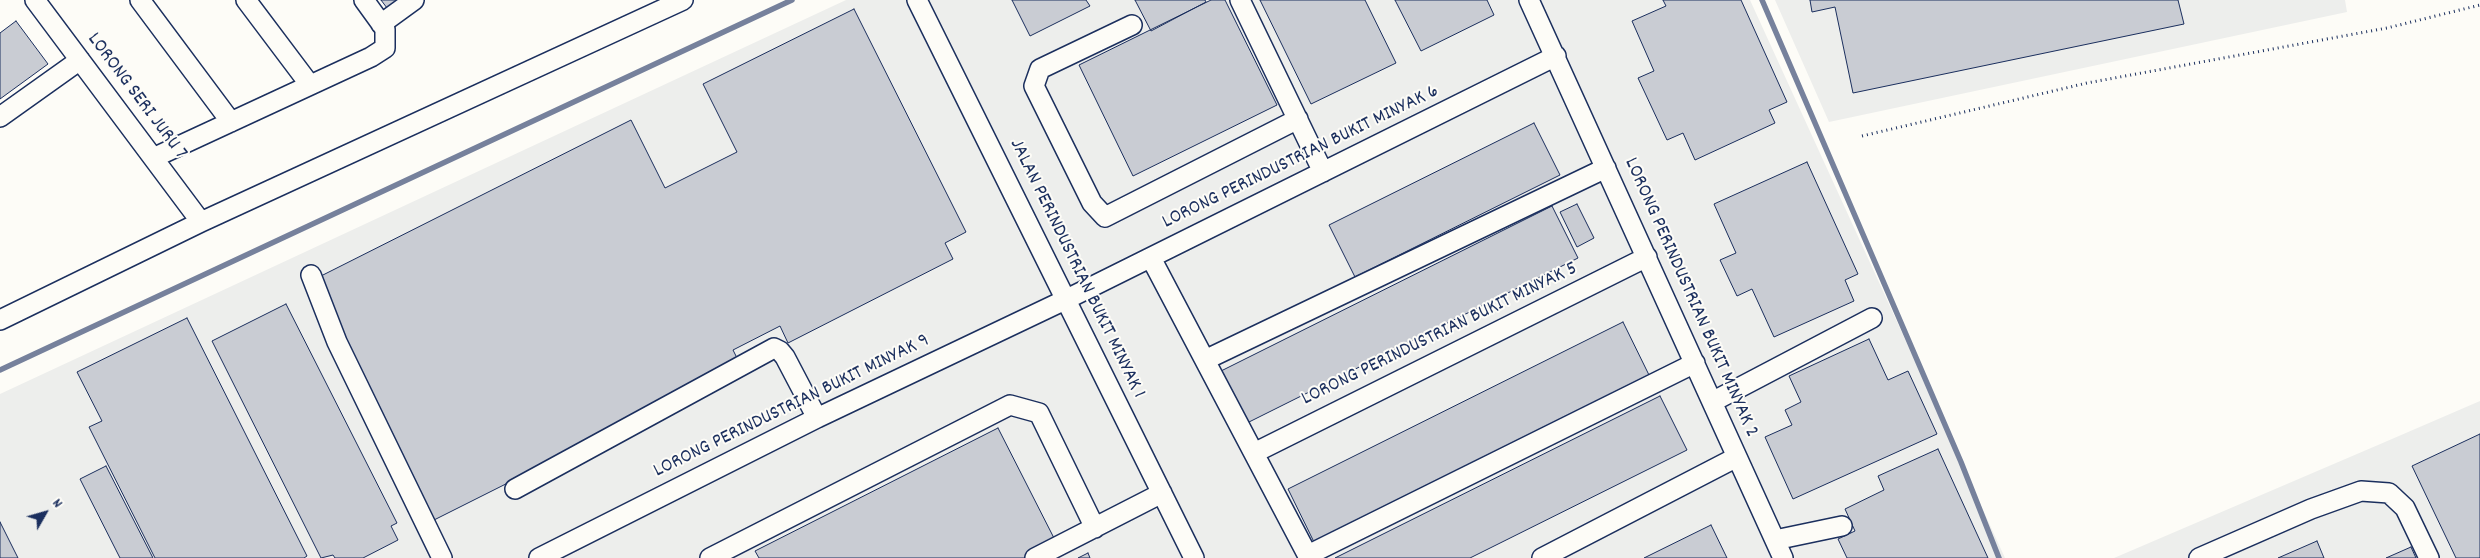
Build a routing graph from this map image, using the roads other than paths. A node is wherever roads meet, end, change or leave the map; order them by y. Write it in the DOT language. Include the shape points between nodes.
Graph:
graph roads {
  1 [pos="35,0"];
  2 [pos="140,0"];
  3 [pos="246,0"];
  4 [pos="364,0"];
  5 [pos="414,0"];
  6 [pos="683,0"];
  7 [pos="917,0"];
  8 [pos="1240,0"];
  9 [pos="1532,1"];
  10 [pos="381,24"];
  11 [pos="1132,25"];
  12 [pos="1556,56"];
  13 [pos="80,60"];
  14 [pos="310,85"];
  15 [pos="0,117"];
  16 [pos="1298,119"];
  17 [pos="231,122"];
  18 [pos="154,158"];
  19 [pos="1606,168"];
  20 [pos="1323,172"];
  21 [pos="201,222"];
  22 [pos="1647,257"];
  23 [pos="1151,258"];
  24 [pos="311,275"];
  25 [pos="1067,300"];
  26 [pos="1872,318"];
  27 [pos="0,320"];
  28 [pos="1205,360"];
  29 [pos="1695,363"];
  30 [pos="1712,402"];
  31 [pos="817,418"];
  32 [pos="1254,453"];
  33 [pos="1737,457"];
  34 [pos="515,489"];
  35 [pos="1162,493"];
  36 [pos="1842,526"];
  37 [pos="1095,528"];
  38 [pos="1775,540"];
  39 [pos="741,551"];
  40 [pos="1309,556"];
  41 [pos="442,558"];
  42 [pos="539,558"];
  43 [pos="710,558"];
  44 [pos="1036,558"];
  45 [pos="1194,558"];
  46 [pos="1542,558"];
  47 [pos="1783,558"];
  48 [pos="2199,558"];
  49 [pos="2428,558"];
  1 -- 13 [label="street, LORONG SERI JURU 7"];
  2 -- 17 [label="street"];
  3 -- 14 [label="street"];
  4 -- 10 [label="street"];
  5 -- 10 [label="street"];
  6 -- 21 [label="street"];
  7 -- 25 [label="street, JALAN PERINDUSTRIAN BUKIT MINYAK 1"];
  8 -- 16 [label="street"];
  9 -- 12 [label="street, LORONG PERINDUSTRIAN BUKIT MINYAK 2"];
  10 -- 14 [label="street" via="385,28 385,48"];
  11 -- 16 [label="street" via="1040,69 1034,86 1092,203 1105,217"];
  12 -- 19 [label="street, LORONG PERINDUSTRIAN BUKIT MINYAK 2"];
  12 -- 20 [label="street, LORONG PERINDUSTRIAN BUKIT MINYAK 6"];
  13 -- 15 [label="street"];
  13 -- 18 [label="street, LORONG SERI JURU 7"];
  14 -- 17 [label="street"];
  16 -- 20 [label="street"];
  17 -- 18 [label="street"];
  18 -- 21 [label="street, LORONG SERI JURU 7"];
  19 -- 22 [label="street, LORONG PERINDUSTRIAN BUKIT MINYAK 2"];
  19 -- 28 [label="street"];
  20 -- 23 [label="street, LORONG PERINDUSTRIAN BUKIT MINYAK 6"];
  21 -- 27 [label="street"];
  22 -- 29 [label="street, LORONG PERINDUSTRIAN BUKIT MINYAK 2"];
  22 -- 32 [label="street, LORONG PERINDUSTRIAN BUKIT MINYAK 5"];
  23 -- 25 [label="street, LORONG PERINDUSTRIAN BUKIT MINYAK 6"];
  23 -- 28 [label="street"];
  24 -- 41 [label="street" via="337,342"];
  25 -- 31 [label="street, LORONG PERINDUSTRIAN BUKIT MINYAK 9"];
  25 -- 35 [label="street, JALAN PERINDUSTRIAN BUKIT MINYAK 1"];
  26 -- 30 [label="street"];
  28 -- 32 [label="street"];
  29 -- 30 [label="street, LORONG PERINDUSTRIAN BUKIT MINYAK 2"];
  29 -- 40 [label="street"];
  30 -- 33 [label="street, LORONG PERINDUSTRIAN BUKIT MINYAK 2"];
  31 -- 34 [label="street" via="785,357 774,348"];
  31 -- 42 [label="street, LORONG PERINDUSTRIAN BUKIT MINYAK 9"];
  32 -- 40 [label="street"];
  33 -- 38 [label="street, LORONG PERINDUSTRIAN BUKIT MINYAK 2"];
  33 -- 46 [label="street"];
  35 -- 37 [label="street"];
  35 -- 45 [label="street, JALAN PERINDUSTRIAN BUKIT MINYAK 1"];
  36 -- 38 [label="street"];
  37 -- 39 [label="street" via="1039,413 1010,405"];
  37 -- 44 [label="street"];
  38 -- 47 [label="street, LORONG PERINDUSTRIAN BUKIT MINYAK 2"];
  39 -- 43 [label="street"];
  48 -- 49 [label="street" via="2312,509 2361,492 2389,493 2405,508"];
}
